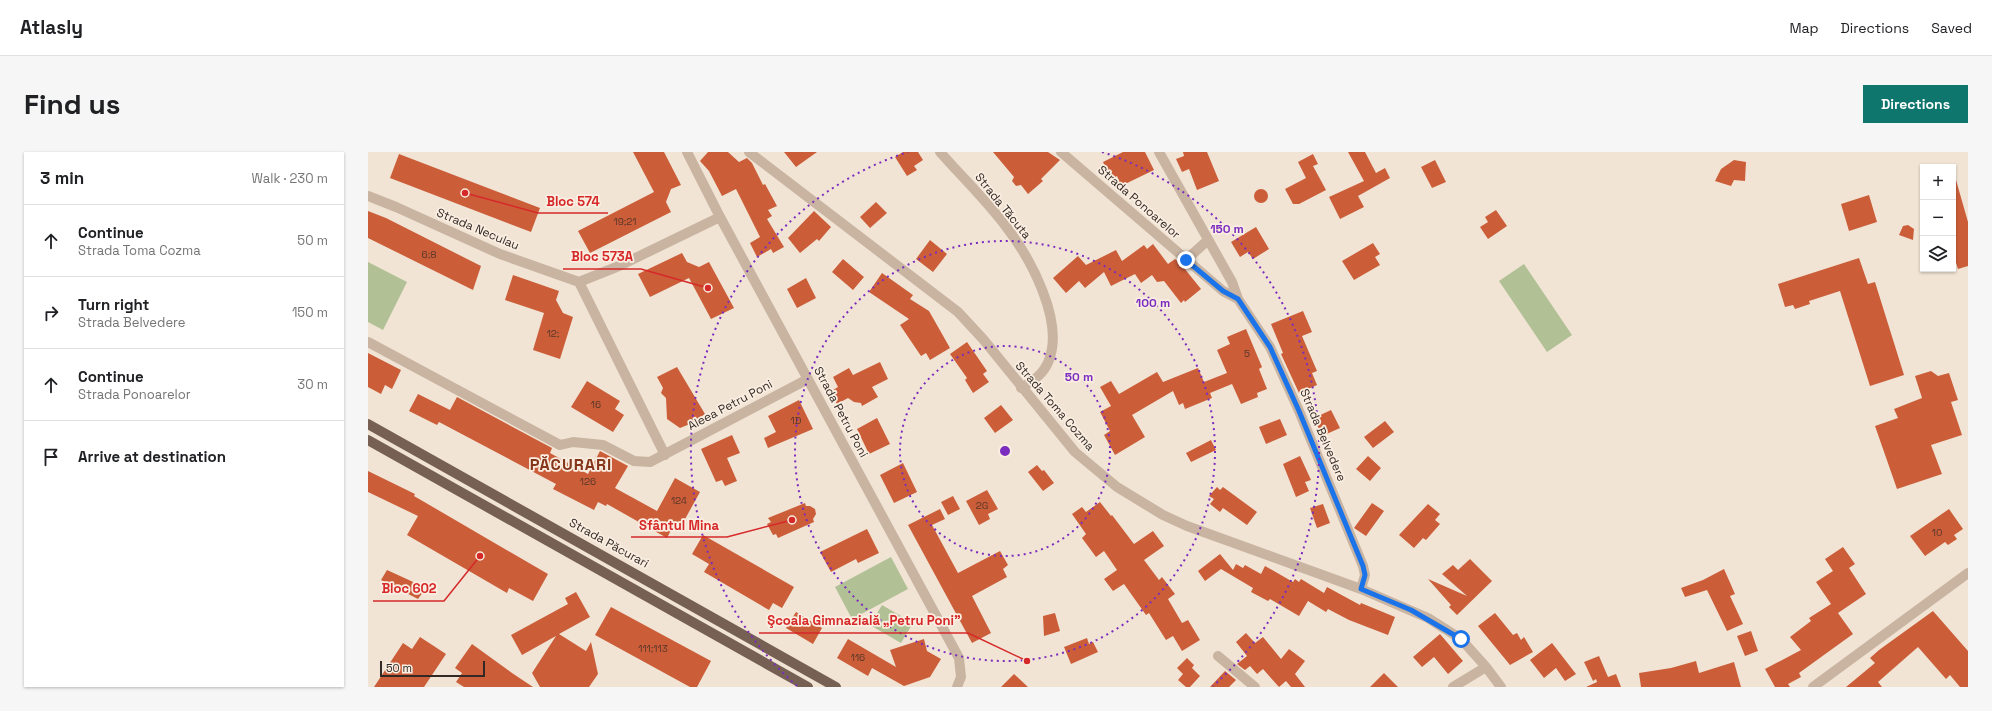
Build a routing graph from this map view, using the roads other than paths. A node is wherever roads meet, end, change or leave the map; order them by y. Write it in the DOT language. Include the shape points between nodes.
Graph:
graph roads {
  1 [pos="686,152"];
  2 [pos="749,152"];
  3 [pos="940,152"];
  4 [pos="1061,152"];
  5 [pos="1160,152"];
  6 [pos="368,196"];
  7 [pos="720,217"];
  8 [pos="1208,240"];
  9 [pos="1186,260"];
  10 [pos="579,282"];
  11 [pos="1238,299"];
  12 [pos="368,342"];
  13 [pos="808,378"];
  14 [pos="1021,388"];
  15 [pos="368,424"];
  16 [pos="368,440"];
  17 [pos="665,455"];
  18 [pos="1968,573"];
  19 [pos="1361,589"];
  20 [pos="1218,656"];
  21 [pos="1486,667"];
  22 [pos="1828,683"];
  23 [pos="808,687"];
  24 [pos="836,687"];
  25 [pos="957,687"];
  26 [pos="1254,687"];
  27 [pos="1453,687"];
  28 [pos="1501,687"];
  29 [pos="1813,687"];
  1 -- 7 [label="street, Strada Petru Poni"];
  2 -- 14 [label="street, Strada Toma Cozma" via="958,312"];
  3 -- 14 [label="street, Strada Tăcuta" via="1007,228 1029,263 1042,291 1050,320 1052,346 1049,361 1035,379"];
  4 -- 9 [label="street, Strada Ponoarelor"];
  5 -- 8 [label="street"];
  6 -- 10 [label="street, Strada Neculau" via="500,254"];
  7 -- 10 [label="street" via="619,266"];
  7 -- 13 [label="street, Strada Petru Poni"];
  8 -- 9 [label="street"];
  8 -- 11 [label="street" via="1232,282"];
  9 -- 11 [label="street, Strada Ponoarelor" via="1223,291"];
  10 -- 17 [label="street"];
  11 -- 19 [label="street, Strada Belvedere" via="1270,347 1305,425 1363,566 1365,575"];
  12 -- 17 [label="street, Aleea Petru Poni" via="560,445 573,442 604,445 634,461 650,462"];
  13 -- 17 [label="street, Aleea Petru Poni"];
  13 -- 25 [label="street, Strada Petru Poni" via="959,658 961,677"];
  14 -- 19 [label="street, Strada Toma Cozma" via="1075,452 1117,487 1163,515"];
  15 -- 24 [label="main road, Strada Păcurari"];
  16 -- 23 [label="main road"];
  18 -- 22 [label="street"];
  19 -- 21 [label="street, Strada Toma Cozma" via="1443,627 1461,639"];
  20 -- 26 [label="street"];
  21 -- 27 [label="street"];
  21 -- 28 [label="street, Strada Toma Cozma"];
  22 -- 29 [label="street"];
}
